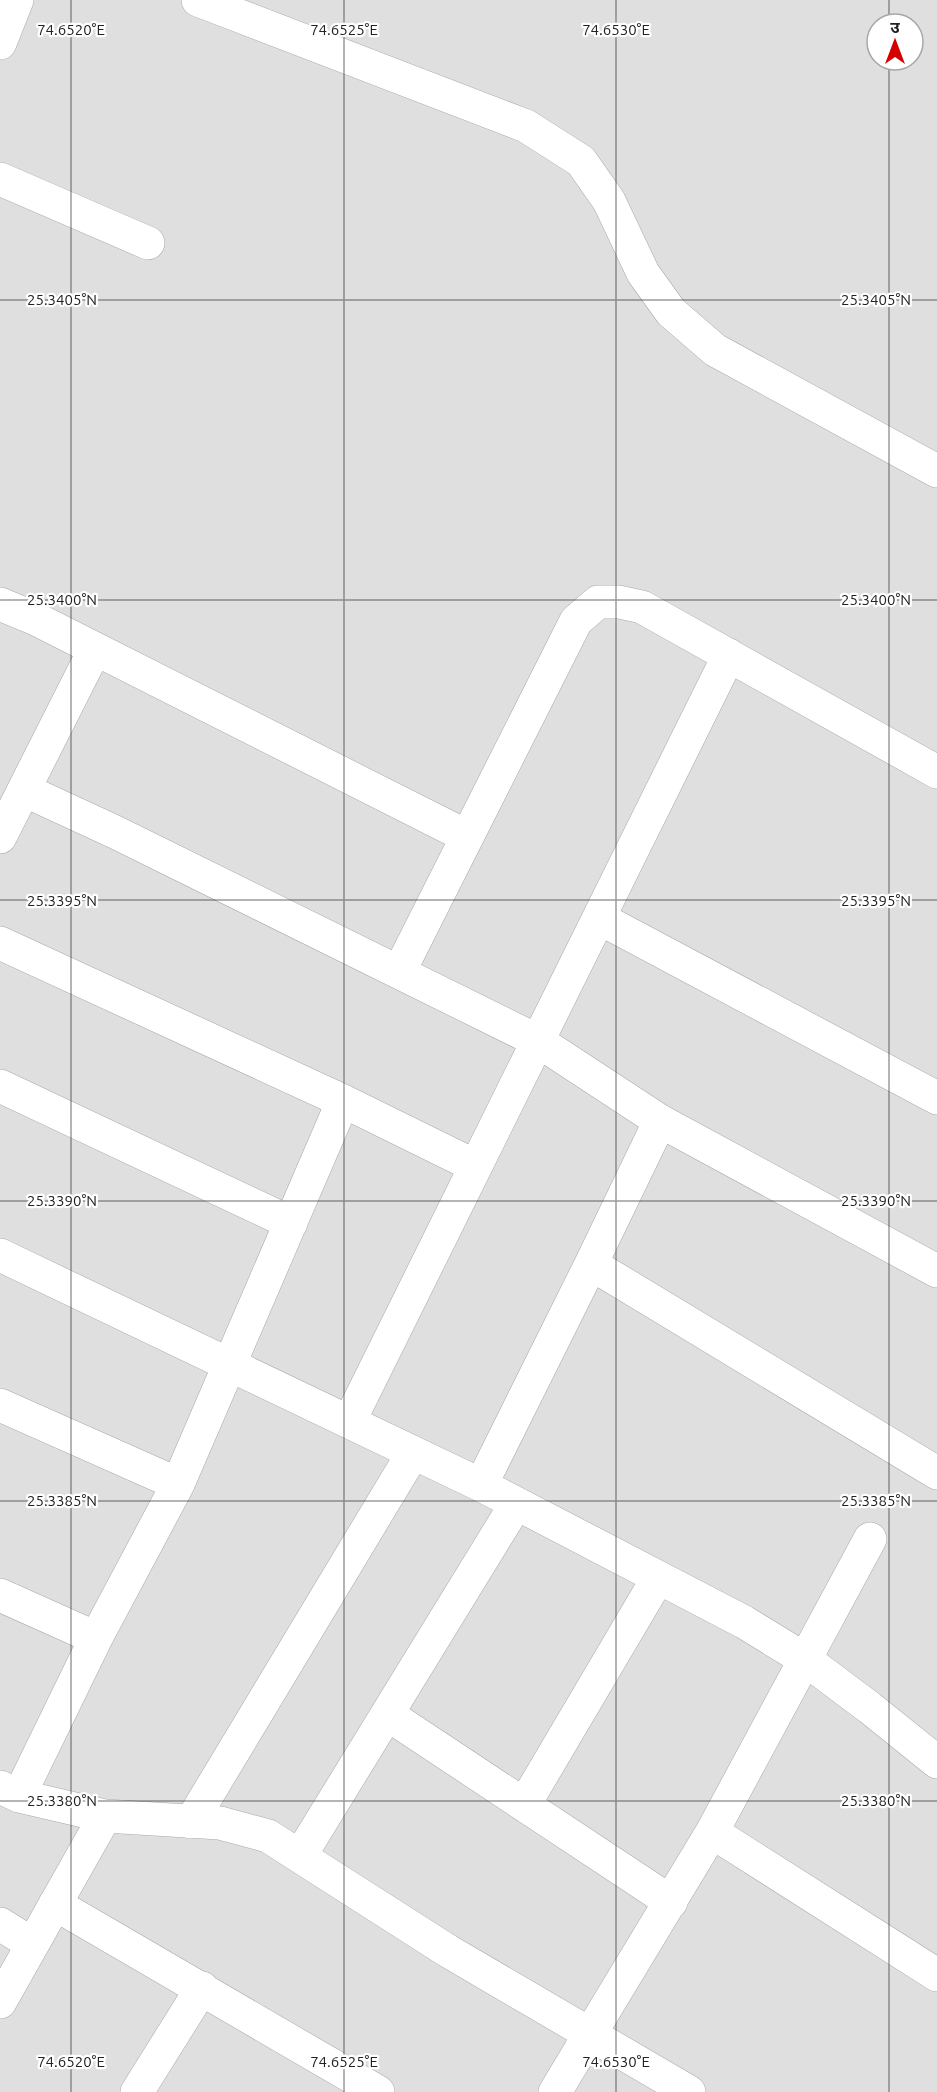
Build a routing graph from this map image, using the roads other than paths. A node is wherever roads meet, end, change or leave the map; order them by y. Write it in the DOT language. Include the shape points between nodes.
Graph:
graph roads {
  1 [pos="17,0"];
  2 [pos="198,0"];
  3 [pos="0,43"];
  4 [pos="0,179"];
  5 [pos="148,243"];
  6 [pos="937,471"];
  7 [pos="0,604"];
  8 [pos="95,649"];
  9 [pos="729,655"];
  10 [pos="937,772"];
  11 [pos="24,790"];
  12 [pos="466,836"];
  13 [pos="0,837"];
  14 [pos="599,918"];
  15 [pos="0,943"];
  16 [pos="399,972"];
  17 [pos="538,1041"];
  18 [pos="0,1086"];
  19 [pos="937,1098"];
  20 [pos="343,1101"];
  21 [pos="660,1121"];
  22 [pos="475,1166"];
  23 [pos="291,1223"];
  24 [pos="0,1255"];
  25 [pos="591,1264"];
  26 [pos="937,1271"];
  27 [pos="231,1365"];
  28 [pos="0,1405"];
  29 [pos="349,1422"];
  30 [pos="413,1453"];
  31 [pos="937,1473"];
  32 [pos="178,1484"];
  33 [pos="481,1485"];
  34 [pos="516,1504"];
  35 [pos="870,1539"];
  36 [pos="658,1578"];
  37 [pos="0,1595"];
  38 [pos="96,1638"];
  39 [pos="806,1660"];
  40 [pos="387,1714"];
  41 [pos="937,1762"];
  42 [pos="10,1791"];
  43 [pos="524,1805"];
  44 [pos="105,1816"];
  45 [pos="191,1822"];
  46 [pos="712,1832"];
  47 [pos="300,1856"];
  48 [pos="671,1902"];
  49 [pos="55,1904"];
  50 [pos="0,1924"];
  51 [pos="33,1944"];
  52 [pos="937,1975"];
  53 [pos="202,1988"];
  54 [pos="0,2002"];
  55 [pos="591,2035"];
  56 [pos="138,2092"];
  57 [pos="378,2092"];
  58 [pos="555,2092"];
  59 [pos="689,2092"];
  1 -- 3 [label="street"];
  2 -- 6 [label="street" via="526,126 582,160 609,201 643,273 671,312 715,350"];
  4 -- 5 [label="street"];
  7 -- 8 [label="street"];
  8 -- 11 [label="street"];
  8 -- 12 [label="street"];
  9 -- 10 [label="street"];
  9 -- 12 [label="street" via="642,607 598,602 576,621"];
  9 -- 14 [label="street"];
  11 -- 13 [label="street"];
  11 -- 16 [label="street"];
  12 -- 16 [label="street"];
  14 -- 17 [label="street"];
  14 -- 19 [label="street"];
  15 -- 20 [label="street"];
  16 -- 17 [label="street"];
  17 -- 21 [label="street"];
  17 -- 22 [label="street"];
  18 -- 23 [label="street"];
  20 -- 22 [label="street"];
  20 -- 23 [label="street"];
  21 -- 25 [label="street"];
  21 -- 26 [label="street"];
  22 -- 29 [label="street"];
  23 -- 27 [label="street"];
  24 -- 27 [label="street"];
  25 -- 31 [label="street"];
  25 -- 33 [label="street"];
  27 -- 29 [label="street"];
  27 -- 32 [label="street"];
  28 -- 32 [label="street"];
  29 -- 30 [label="street"];
  30 -- 33 [label="street"];
  30 -- 45 [label="street"];
  32 -- 38 [label="street"];
  33 -- 34 [label="street"];
  34 -- 36 [label="street"];
  34 -- 40 [label="street"];
  35 -- 39 [label="street"];
  36 -- 39 [label="street" via="744,1622"];
  36 -- 43 [label="street"];
  37 -- 38 [label="street"];
  38 -- 42 [label="street"];
  39 -- 41 [label="street"];
  39 -- 46 [label="street"];
  40 -- 43 [label="street"];
  40 -- 47 [label="street"];
  42 -- 44 [label="street"];
  43 -- 48 [label="street"];
  44 -- 45 [label="street"];
  44 -- 49 [label="street"];
  45 -- 47 [label="street" via="220,1823 268,1836"];
  46 -- 48 [label="street"];
  46 -- 52 [label="street"];
  47 -- 55 [label="street" via="448,1951"];
  48 -- 55 [label="street"];
  49 -- 51 [label="street"];
  49 -- 53 [label="street"];
  50 -- 51 [label="street"];
  51 -- 54 [label="street"];
  53 -- 56 [label="street"];
  53 -- 57 [label="street"];
  55 -- 58 [label="street"];
  55 -- 59 [label="street"];
}
